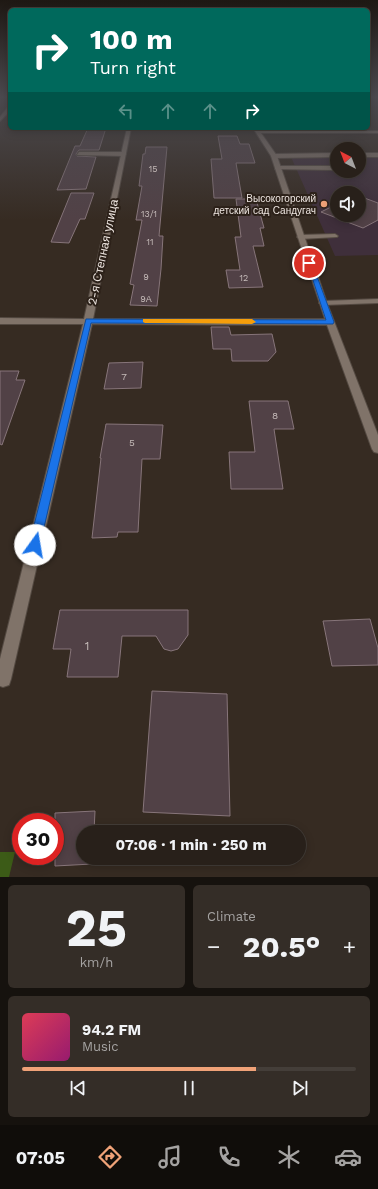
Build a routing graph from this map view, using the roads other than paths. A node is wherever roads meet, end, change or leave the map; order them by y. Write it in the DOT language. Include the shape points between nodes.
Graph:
graph roads {
  1 [pos="126,138"];
  2 [pos="261,138"];
  3 [pos="79,154"];
  4 [pos="123,154"];
  5 [pos="330,155"];
  6 [pos="366,155"];
  7 [pos="378,155"];
  8 [pos="274,156"];
  9 [pos="277,168"];
  10 [pos="330,168"];
  11 [pos="335,236"];
  12 [pos="300,237"];
  13 [pos="378,302"];
  14 [pos="323,303"];
  15 [pos="0,321"];
  16 [pos="88,321"];
  17 [pos="330,322"];
  18 [pos="378,449"];
  19 [pos="3,679"];
  1 -- 4 [label="street, 2-я Степная улица"];
  2 -- 8 [label="street"];
  3 -- 4 [label="street"];
  4 -- 16 [label="street, 2-я Степная улица"];
  5 -- 8 [label="street"];
  6 -- 7 [label="street"];
  8 -- 9 [label="street"];
  9 -- 10 [label="street"];
  9 -- 12 [label="street"];
  11 -- 12 [label="street"];
  12 -- 14 [label="street"];
  13 -- 14 [label="street"];
  14 -- 17 [label="street"];
  15 -- 16 [label="street"];
  16 -- 17 [label="street"];
  16 -- 19 [label="street, 2-я Степная улица"];
  17 -- 18 [label="street"];
}
